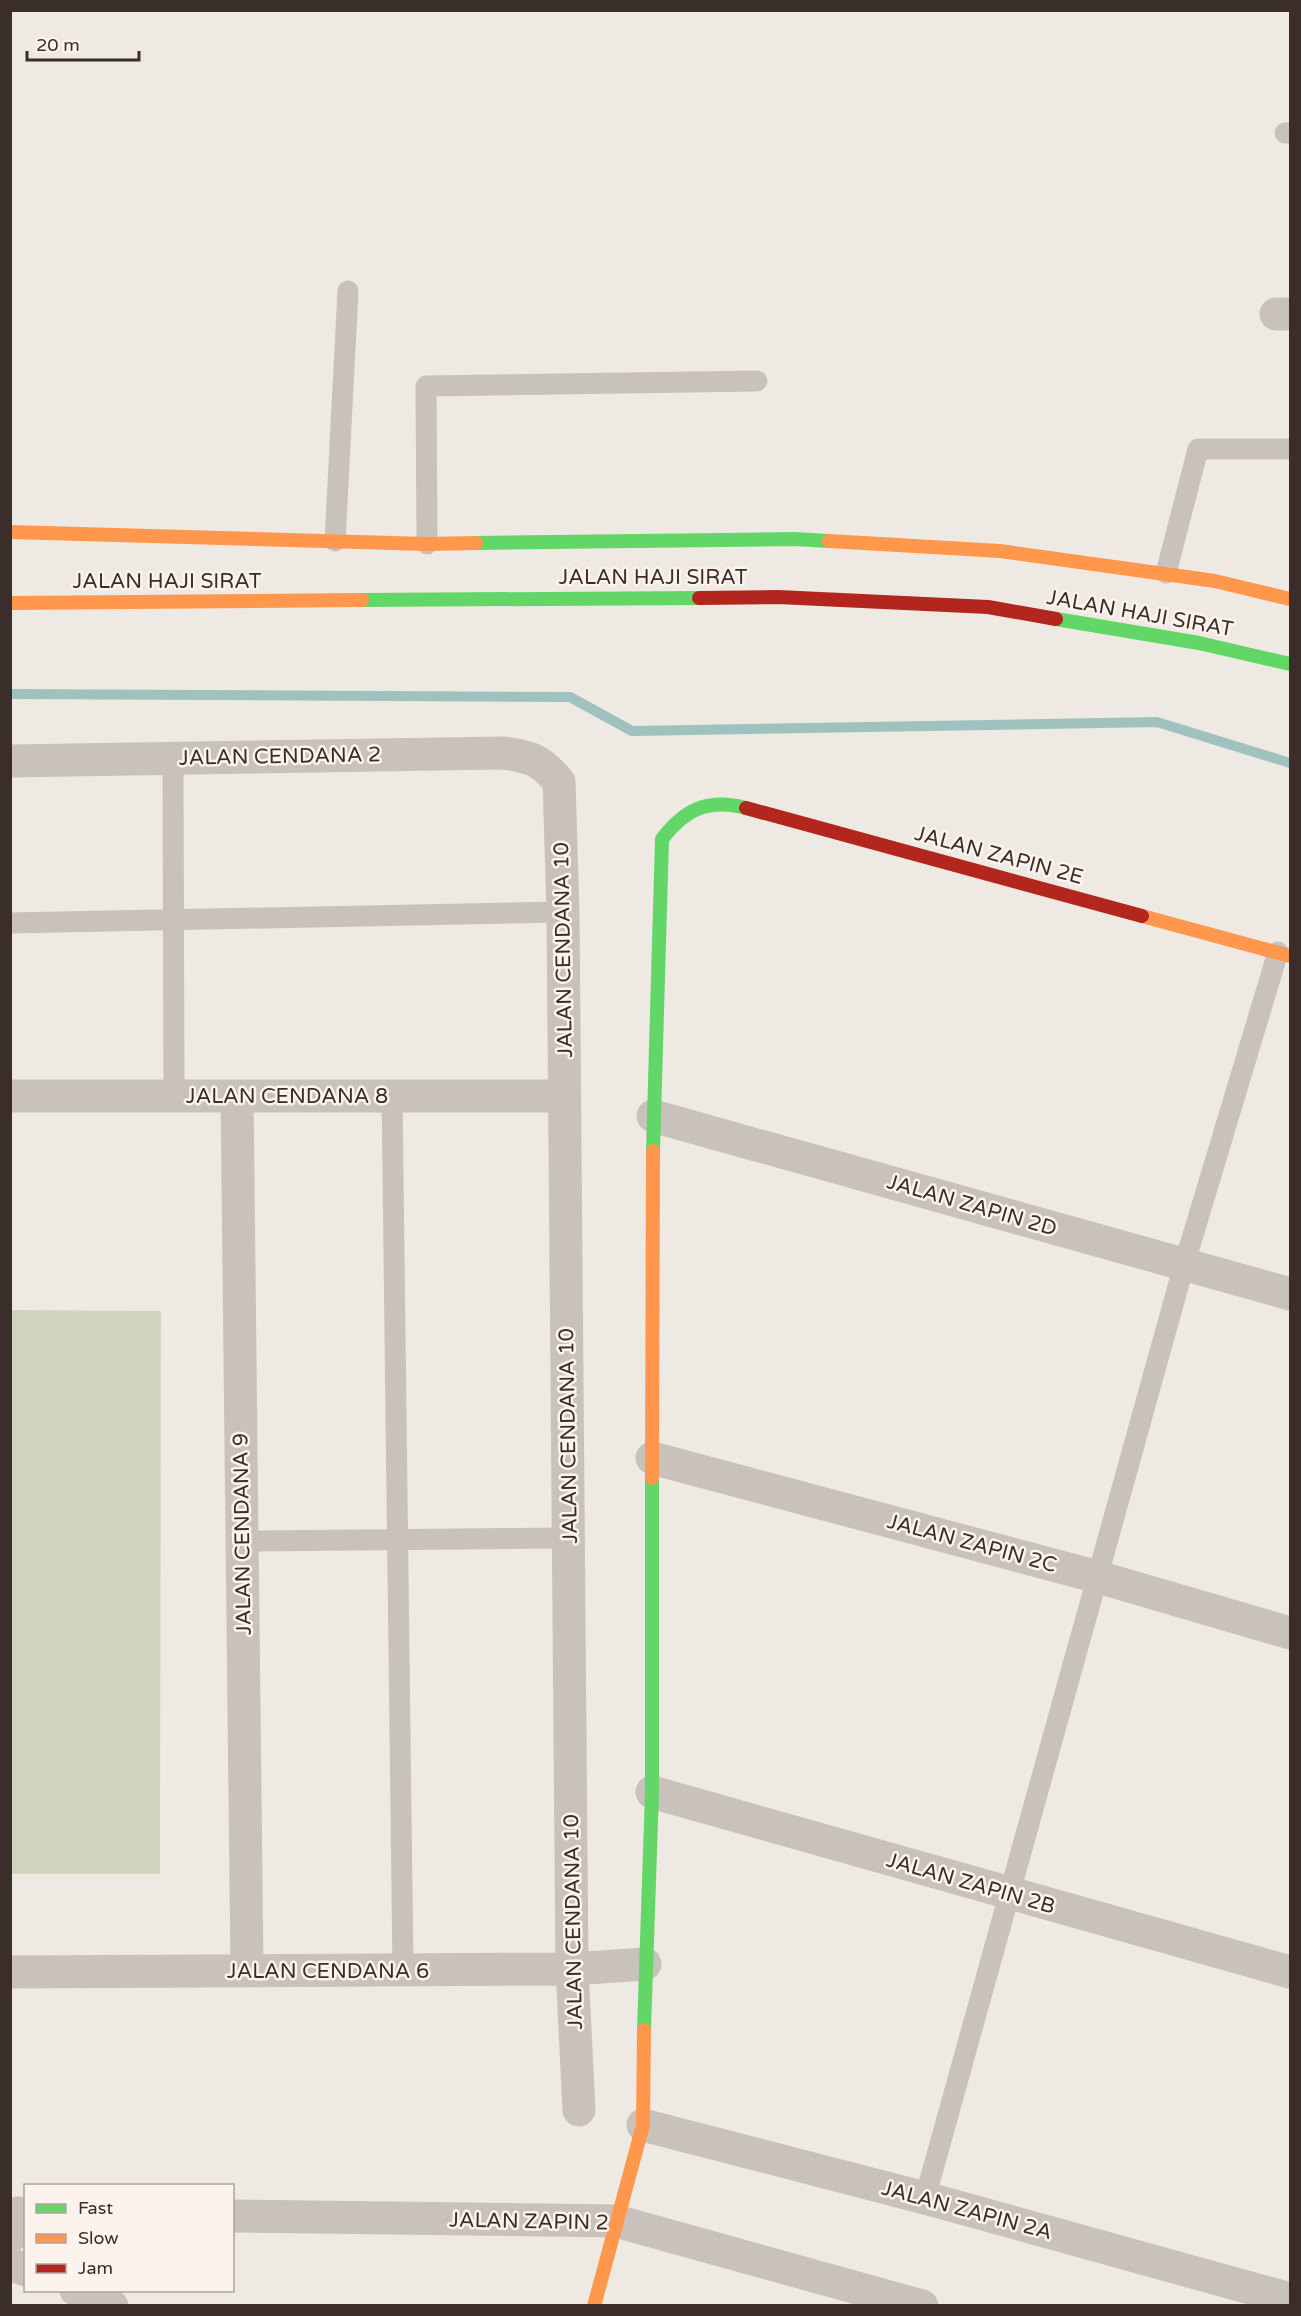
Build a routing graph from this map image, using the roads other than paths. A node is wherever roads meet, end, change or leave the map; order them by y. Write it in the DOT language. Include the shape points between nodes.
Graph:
graph roads {
  1 [pos="348,291"];
  2 [pos="757,381"];
  3 [pos="1290,449"];
  4 [pos="10,532"];
  5 [pos="335,541"];
  6 [pos="427,544"];
  7 [pos="1166,573"];
  8 [pos="1290,598"];
  9 [pos="10,603"];
  10 [pos="1290,664"];
  11 [pos="173,758"];
  12 [pos="10,760"];
  13 [pos="546,766"];
  14 [pos="563,912"];
  15 [pos="174,920"];
  16 [pos="10,923"];
  17 [pos="1284,954"];
  18 [pos="10,1096"];
  19 [pos="174,1096"];
  20 [pos="237,1096"];
  21 [pos="392,1096"];
  22 [pos="564,1096"];
  23 [pos="653,1116"];
  24 [pos="1184,1265"];
  25 [pos="1290,1294"];
  26 [pos="652,1458"];
  27 [pos="569,1538"];
  28 [pos="398,1540"];
  29 [pos="242,1541"];
  30 [pos="1098,1577"];
  31 [pos="1290,1633"];
  32 [pos="652,1792"];
  33 [pos="1009,1894"];
  34 [pos="645,1964"];
  35 [pos="572,1970"];
  36 [pos="247,1971"];
  37 [pos="403,1971"];
  38 [pos="10,1972"];
  39 [pos="1290,1972"];
  40 [pos="579,2110"];
  41 [pos="643,2125"];
  42 [pos="925,2198"];
  43 [pos="234,2216"];
  44 [pos="616,2221"];
  45 [pos="80,2292"];
  46 [pos="1290,2300"];
  47 [pos="597,2305"];
  48 [pos="112,2306"];
  49 [pos="922,2306"];
  1 -- 5 [label="lane"];
  2 -- 6 [label="lane" via="426,386"];
  3 -- 7 [label="lane" via="1198,449"];
  4 -- 5 [label="main road, JALAN HAJI SIRAT"];
  5 -- 6 [label="main road, JALAN HAJI SIRAT"];
  6 -- 7 [label="main road, JALAN HAJI SIRAT" via="794,539 1000,551"];
  7 -- 8 [label="main road, JALAN HAJI SIRAT"];
  9 -- 10 [label="main road, JALAN HAJI SIRAT" via="778,597 988,607 1199,643"];
  11 -- 12 [label="street, JALAN CENDANA 2"];
  11 -- 13 [label="street, JALAN CENDANA 2" via="502,753 526,756"];
  11 -- 15 [label="lane"];
  13 -- 14 [label="street, JALAN CENDANA 10" via="559,782"];
  14 -- 15 [label="lane"];
  14 -- 22 [label="street, JALAN CENDANA 10"];
  15 -- 16 [label="lane"];
  15 -- 19 [label="lane"];
  17 -- 23 [label="main road, JALAN ZAPIN 2E" via="738,806 695,807 675,821 662,839"];
  17 -- 24 [label="lane"];
  18 -- 19 [label="street, JALAN CENDANA 8"];
  19 -- 20 [label="street, JALAN CENDANA 8"];
  20 -- 21 [label="street, JALAN CENDANA 8"];
  20 -- 29 [label="street, JALAN CENDANA 9"];
  21 -- 22 [label="street, JALAN CENDANA 8"];
  21 -- 28 [label="lane"];
  22 -- 27 [label="street, JALAN CENDANA 10"];
  23 -- 24 [label="street, JALAN ZAPIN 2D"];
  23 -- 26 [label="main road"];
  24 -- 25 [label="street, JALAN ZAPIN 2D"];
  24 -- 30 [label="lane"];
  26 -- 30 [label="street, JALAN ZAPIN 2C"];
  26 -- 32 [label="main road"];
  27 -- 28 [label="lane"];
  27 -- 35 [label="street, JALAN CENDANA 10"];
  28 -- 29 [label="lane"];
  28 -- 37 [label="lane"];
  29 -- 36 [label="street, JALAN CENDANA 9"];
  30 -- 31 [label="street, JALAN ZAPIN 2C"];
  30 -- 33 [label="lane"];
  32 -- 33 [label="street, JALAN ZAPIN 2B"];
  32 -- 34 [label="main road"];
  33 -- 39 [label="street, JALAN ZAPIN 2B"];
  33 -- 42 [label="lane"];
  34 -- 35 [label="street, JALAN CENDANA 6"];
  34 -- 41 [label="main road"];
  35 -- 37 [label="street, JALAN CENDANA 6"];
  35 -- 40 [label="street, JALAN CENDANA 10"];
  36 -- 37 [label="street, JALAN CENDANA 6"];
  36 -- 38 [label="street, JALAN CENDANA 6"];
  41 -- 42 [label="street, JALAN ZAPIN 2A"];
  41 -- 44 [label="main road"];
  42 -- 46 [label="street, JALAN ZAPIN 2A"];
  43 -- 44 [label="street, JALAN ZAPIN 2"];
  44 -- 47 [label="main road"];
  44 -- 49 [label="street, JALAN ZAPIN 2"];
  45 -- 48 [label="street"];
}
